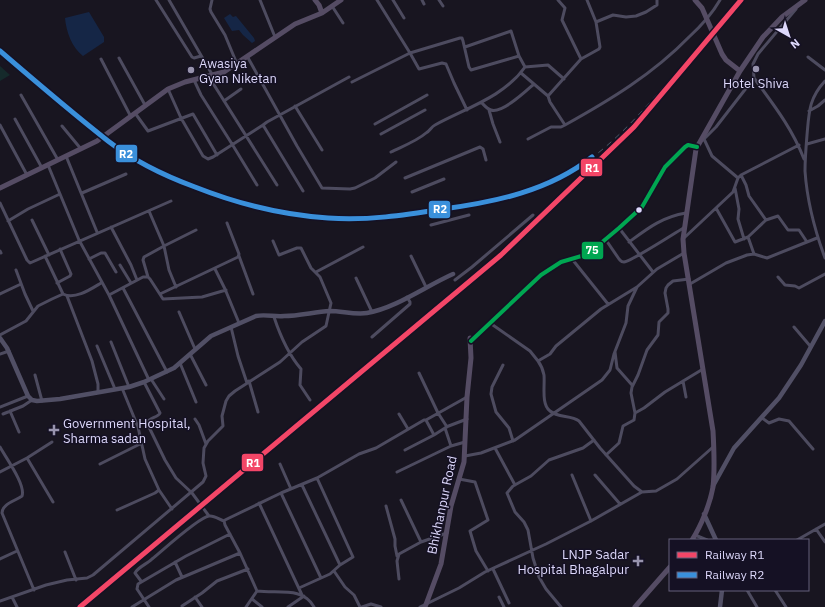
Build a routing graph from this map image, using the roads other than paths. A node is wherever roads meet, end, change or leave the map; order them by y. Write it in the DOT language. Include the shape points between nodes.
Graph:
graph roads {
  1 [pos="156,0"];
  2 [pos="169,0"];
  3 [pos="212,0"];
  4 [pos="260,0"];
  5 [pos="315,0"];
  6 [pos="340,0"];
  7 [pos="378,0"];
  8 [pos="392,0"];
  9 [pos="422,0"];
  10 [pos="439,0"];
  11 [pos="558,0"];
  12 [pos="587,0"];
  13 [pos="657,0"];
  14 [pos="695,0"];
  15 [pos="720,0"];
  16 [pos="804,1"];
  17 [pos="424,4"];
  18 [pos="332,6"];
  19 [pos="443,6"];
  20 [pos="322,13"];
  21 [pos="404,18"];
  22 [pos="596,22"];
  23 [pos="343,23"];
  24 [pos="275,38"];
  25 [pos="465,47"];
  26 [pos="410,54"];
  27 [pos="201,56"];
  28 [pos="246,56"];
  29 [pos="519,56"];
  30 [pos="808,57"];
  31 [pos="119,58"];
  32 [pos="101,59"];
  33 [pos="581,59"];
  34 [pos="237,64"];
  35 [pos="525,67"];
  36 [pos="825,70"];
  37 [pos="740,71"];
  38 [pos="521,73"];
  39 [pos="211,76"];
  40 [pos="349,77"];
  41 [pos="754,78"];
  42 [pos="564,79"];
  43 [pos="194,80"];
  44 [pos="825,81"];
  45 [pos="352,82"];
  46 [pos="534,84"];
  47 [pos="168,89"];
  48 [pos="241,89"];
  49 [pos="20,95"];
  50 [pos="428,95"];
  51 [pos="548,96"];
  52 [pos="825,100"];
  53 [pos="224,101"];
  54 [pos="481,102"];
  55 [pos="145,106"];
  56 [pos="295,106"];
  57 [pos="425,110"];
  58 [pos="466,110"];
  59 [pos="489,110"];
  60 [pos="809,111"];
  61 [pos="135,113"];
  62 [pos="279,115"];
  63 [pos="131,117"];
  64 [pos="181,118"];
  65 [pos="15,119"];
  66 [pos="375,124"];
  67 [pos="0,125"];
  68 [pos="263,125"];
  69 [pos="565,125"];
  70 [pos="62,126"];
  71 [pos="381,134"];
  72 [pos="246,135"];
  73 [pos="528,139"];
  74 [pos="702,140"];
  75 [pos="824,140"];
  76 [pos="500,142"];
  77 [pos="232,144"];
  78 [pos="807,144"];
  79 [pos="799,145"];
  80 [pos="825,145"];
  81 [pos="697,147"];
  82 [pos="81,149"];
  83 [pos="322,150"];
  84 [pos="391,152"];
  85 [pos="217,155"];
  86 [pos="66,156"];
  87 [pos="58,160"];
  88 [pos="486,160"];
  89 [pos="805,160"];
  90 [pos="396,162"];
  91 [pos="48,165"];
  92 [pos="42,168"];
  93 [pos="126,174"];
  94 [pos="27,175"];
  95 [pos="741,175"];
  96 [pos="405,178"];
  97 [pos="738,178"];
  98 [pos="444,179"];
  99 [pos="257,185"];
  100 [pos="278,185"];
  101 [pos="0,188"];
  102 [pos="735,188"];
  103 [pos="303,191"];
  104 [pos="412,192"];
  105 [pos="82,193"];
  106 [pos="60,194"];
  107 [pos="171,201"];
  108 [pos="0,202"];
  109 [pos="716,208"];
  110 [pos="149,211"];
  111 [pos="686,213"];
  112 [pos="469,215"];
  113 [pos="533,215"];
  114 [pos="32,220"];
  115 [pos="766,220"];
  116 [pos="8,221"];
  117 [pos="227,223"];
  118 [pos="431,224"];
  119 [pos="111,226"];
  120 [pos="685,226"];
  121 [pos="619,228"];
  122 [pos="196,230"];
  123 [pos="97,232"];
  124 [pos="748,238"];
  125 [pos="817,238"];
  126 [pos="683,239"];
  127 [pos="744,239"];
  128 [pos="79,240"];
  129 [pos="606,240"];
  130 [pos="273,241"];
  131 [pos="629,242"];
  132 [pos="807,242"];
  133 [pos="164,246"];
  134 [pos="363,247"];
  135 [pos="60,249"];
  136 [pos="684,253"];
  137 [pos="639,254"];
  138 [pos="754,254"];
  139 [pos="47,256"];
  140 [pos="239,256"];
  141 [pos="411,256"];
  142 [pos="825,258"];
  143 [pos="89,259"];
  144 [pos="572,259"];
  145 [pos="120,264"];
  146 [pos="215,269"];
  147 [pos="16,270"];
  148 [pos="116,272"];
  149 [pos="316,272"];
  150 [pos="653,272"];
  151 [pos="453,274"];
  152 [pos="825,274"];
  153 [pos="148,277"];
  154 [pos="778,277"];
  155 [pos="356,278"];
  156 [pos="136,280"];
  157 [pos="455,280"];
  158 [pos="689,282"];
  159 [pos="57,283"];
  160 [pos="101,283"];
  161 [pos="131,283"];
  162 [pos="21,284"];
  163 [pos="176,287"];
  164 [pos="426,287"];
  165 [pos="636,287"];
  166 [pos="123,288"];
  167 [pos="226,290"];
  168 [pos="0,294"];
  169 [pos="63,294"];
  170 [pos="160,294"];
  171 [pos="254,294"];
  172 [pos="108,295"];
  173 [pos="68,296"];
  174 [pos="407,297"];
  175 [pos="608,304"];
  176 [pos="33,311"];
  177 [pos="330,311"];
  178 [pos="178,312"];
  179 [pos="372,312"];
  180 [pos="274,317"];
  181 [pos="825,322"];
  182 [pos="239,323"];
  183 [pos="490,323"];
  184 [pos="231,326"];
  185 [pos="794,327"];
  186 [pos="0,335"];
  187 [pos="372,337"];
  188 [pos="0,338"];
  189 [pos="470,339"];
  190 [pos="111,342"];
  191 [pos="97,346"];
  192 [pos="811,347"];
  193 [pos="195,349"];
  194 [pos="9,351"];
  195 [pos="615,352"];
  196 [pos="0,354"];
  197 [pos="190,354"];
  198 [pos="290,354"];
  199 [pos="538,361"];
  200 [pos="180,363"];
  201 [pos="503,365"];
  202 [pos="703,370"];
  203 [pos="167,372"];
  204 [pos="419,373"];
  205 [pos="35,375"];
  206 [pos="150,380"];
  207 [pos="683,381"];
  208 [pos="144,382"];
  209 [pos="248,382"];
  210 [pos="206,385"];
  211 [pos="632,386"];
  212 [pos="129,387"];
  213 [pos="122,388"];
  214 [pos="114,389"];
  215 [pos="98,392"];
  216 [pos="467,397"];
  217 [pos="30,398"];
  218 [pos="686,398"];
  219 [pos="164,399"];
  220 [pos="310,400"];
  221 [pos="42,401"];
  222 [pos="196,402"];
  223 [pos="0,407"];
  224 [pos="10,411"];
  225 [pos="258,412"];
  226 [pos="438,413"];
  227 [pos="553,413"];
  228 [pos="635,413"];
  229 [pos="3,414"];
  230 [pos="399,414"];
  231 [pos="762,418"];
  232 [pos="195,419"];
  233 [pos="466,419"];
  234 [pos="426,420"];
  235 [pos="446,428"];
  236 [pos="408,429"];
  237 [pos="19,432"];
  238 [pos="434,435"];
  239 [pos="594,440"];
  240 [pos="513,441"];
  241 [pos="52,442"];
  242 [pos="466,442"];
  243 [pos="142,443"];
  244 [pos="206,444"];
  245 [pos="451,446"];
  246 [pos="0,447"];
  247 [pos="713,447"];
  248 [pos="495,448"];
  249 [pos="813,449"];
  250 [pos="405,450"];
  251 [pos="4,455"];
  252 [pos="606,455"];
  253 [pos="465,456"];
  254 [pos="0,457"];
  255 [pos="27,458"];
  256 [pos="100,464"];
  257 [pos="280,464"];
  258 [pos="11,466"];
  259 [pos="0,472"];
  260 [pos="397,472"];
  261 [pos="595,475"];
  262 [pos="572,476"];
  263 [pos="317,478"];
  264 [pos="459,479"];
  265 [pos="302,485"];
  266 [pos="515,485"];
  267 [pos="713,488"];
  268 [pos="292,489"];
  269 [pos="159,490"];
  270 [pos="281,492"];
  271 [pos="642,492"];
  272 [pos="192,493"];
  273 [pos="401,500"];
  274 [pos="53,502"];
  275 [pos="259,503"];
  276 [pos="620,504"];
  277 [pos="386,506"];
  278 [pos="172,509"];
  279 [pos="117,510"];
  280 [pos="1,512"];
  281 [pos="704,514"];
  282 [pos="209,516"];
  283 [pos="591,521"];
  284 [pos="224,522"];
  285 [pos="825,524"];
  286 [pos="816,529"];
  287 [pos="447,533"];
  288 [pos="230,534"];
  289 [pos="693,538"];
  290 [pos="716,539"];
  291 [pos="799,539"];
  292 [pos="421,542"];
  293 [pos="825,542"];
  294 [pos="532,550"];
  295 [pos="17,552"];
  296 [pos="65,552"];
  297 [pos="240,552"];
  298 [pos="397,556"];
  299 [pos="0,560"];
  300 [pos="175,562"];
  301 [pos="340,565"];
  302 [pos="669,568"];
  303 [pos="248,569"];
  304 [pos="493,569"];
  305 [pos="334,571"];
  306 [pos="488,571"];
  307 [pos="182,577"];
  308 [pos="320,578"];
  309 [pos="399,579"];
  310 [pos="76,580"];
  311 [pos="141,581"];
  312 [pos="299,588"];
  313 [pos="34,590"];
  314 [pos="257,591"];
  315 [pos="722,591"];
  316 [pos="748,591"];
  317 [pos="775,591"];
  318 [pos="303,596"];
  319 [pos="12,597"];
  320 [pos="195,597"];
  321 [pos="499,597"];
  322 [pos="252,599"];
  323 [pos="144,600"];
  324 [pos="0,601"];
  325 [pos="509,603"];
  326 [pos="558,604"];
  327 [pos="426,605"];
  328 [pos="182,606"];
  329 [pos="17,607"];
  330 [pos="132,607"];
  331 [pos="149,607"];
  332 [pos="202,607"];
  333 [pos="246,607"];
  334 [pos="262,607"];
  335 [pos="288,607"];
  336 [pos="314,607"];
  337 [pos="361,607"];
  338 [pos="381,607"];
  339 [pos="420,607"];
  340 [pos="504,607"];
  341 [pos="555,607"];
  342 [pos="561,607"];
  343 [pos="635,607"];
  344 [pos="720,607"];
  345 [pos="757,607"];
  346 [pos="786,607"];
  1 -- 27 [label="street" via="192,57"];
  2 -- 27 [label="street"];
  3 -- 34 [label="street" via="210,10 225,35"];
  4 -- 24 [label="street"];
  5 -- 20 [label="main road"];
  6 -- 18 [label="main road"];
  7 -- 26 [label="street"];
  8 -- 21 [label="street"];
  9 -- 17 [label="street"];
  10 -- 19 [label="street"];
  11 -- 33 [label="street" via="565,8 562,20"];
  12 -- 22 [label="street"];
  13 -- 22 [label="street" via="657,6 636,16 613,15"];
  14 -- 37 [label="main road" via="702,8 726,60"];
  15 -- 69 [label="street" via="701,26 671,55 627,89"];
  16 -- 37 [label="main road" via="774,24"];
  16 -- 41 [label="street" via="758,54 753,64"];
  18 -- 20 [label="main road"];
  18 -- 23 [label="street"];
  20 -- 24 [label="main road" via="295,24"];
  22 -- 33 [label="street" via="599,49"];
  24 -- 28 [label="main road"];
  25 -- 26 [label="street" via="460,38"];
  25 -- 29 [label="street" via="469,68 472,70"];
  25 -- 29 [label="street" via="511,31"];
  26 -- 45 [label="street"];
  26 -- 58 [label="street" via="419,69 446,64"];
  27 -- 39 [label="street"];
  28 -- 34 [label="main road"];
  28 -- 62 [label="street"];
  29 -- 35 [label="street"];
  30 -- 36 [label="street"];
  31 -- 55 [label="street"];
  32 -- 63 [label="street"];
  33 -- 42 [label="street"];
  34 -- 39 [label="main road"];
  35 -- 38 [label="street"];
  35 -- 42 [label="street" via="548,65"];
  37 -- 74 [label="main road"];
  38 -- 46 [label="street"];
  38 -- 54 [label="street"];
  39 -- 43 [label="main road"];
  39 -- 53 [label="street"];
  40 -- 56 [label="street"];
  41 -- 74 [label="street" via="716,127"];
  41 -- 79 [label="street" via="784,117"];
  42 -- 51 [label="street"];
  43 -- 47 [label="main road"];
  43 -- 77 [label="street"];
  44 -- 60 [label="street" via="814,96"];
  46 -- 51 [label="street"];
  46 -- 59 [label="street" via="505,107 495,111"];
  47 -- 55 [label="main road"];
  47 -- 64 [label="street"];
  48 -- 53 [label="street"];
  49 -- 87 [label="street"];
  50 -- 66 [label="street"];
  51 -- 69 [label="street"];
  52 -- 60 [label="street"];
  53 -- 72 [label="street"];
  54 -- 58 [label="street"];
  54 -- 59 [label="street"];
  55 -- 61 [label="main road"];
  56 -- 62 [label="street"];
  56 -- 83 [label="street"];
  57 -- 71 [label="street"];
  58 -- 84 [label="street" via="432,126 426,133"];
  59 -- 76 [label="street"];
  60 -- 78 [label="street"];
  61 -- 63 [label="main road"];
  61 -- 64 [label="street" via="148,131"];
  62 -- 68 [label="street"];
  62 -- 90 [label="street" via="324,188 355,188 375,178"];
  63 -- 82 [label="main road" via="104,137"];
  64 -- 85 [label="street" via="203,156 208,159"];
  64 -- 85 [label="street" via="193,114"];
  65 -- 92 [label="street"];
  67 -- 94 [label="street"];
  68 -- 72 [label="street"];
  68 -- 103 [label="street"];
  69 -- 73 [label="street" via="551,127"];
  70 -- 82 [label="street"];
  72 -- 77 [label="street"];
  72 -- 100 [label="street"];
  74 -- 81 [label="main road"];
  74 -- 97 [label="street" via="712,156"];
  75 -- 78 [label="street"];
  75 -- 80 [label="street"];
  77 -- 85 [label="street"];
  77 -- 99 [label="street"];
  78 -- 89 [label="street"];
  79 -- 89 [label="street"];
  79 -- 95 [label="street"];
  81 -- 111 [label="main road"];
  81 -- 121 [label="street" via="686,146 665,167 642,207"];
  82 -- 86 [label="main road"];
  86 -- 87 [label="main road"];
  86 -- 105 [label="street"];
  87 -- 91 [label="main road"];
  88 -- 96 [label="street" via="480,147"];
  89 -- 125 [label="street"];
  91 -- 92 [label="main road"];
  91 -- 106 [label="street"];
  92 -- 94 [label="main road"];
  93 -- 105 [label="street"];
  94 -- 101 [label="main road"];
  95 -- 97 [label="street"];
  95 -- 115 [label="street" via="749,196"];
  97 -- 102 [label="street"];
  98 -- 104 [label="street"];
  102 -- 109 [label="street"];
  102 -- 127 [label="street" via="738,219"];
  105 -- 123 [label="street"];
  106 -- 116 [label="street"];
  106 -- 128 [label="street"];
  107 -- 110 [label="street"];
  108 -- 116 [label="street"];
  109 -- 126 [label="street"];
  109 -- 127 [label="street" via="735,242"];
  110 -- 119 [label="street"];
  110 -- 133 [label="street"];
  111 -- 120 [label="main road"];
  111 -- 131 [label="street" via="658,221"];
  112 -- 118 [label="street"];
  113 -- 157 [label="street"];
  114 -- 139 [label="street"];
  115 -- 124 [label="street"];
  115 -- 132 [label="street" via="778,216 788,230 799,230"];
  116 -- 139 [label="street" via="28,262"];
  117 -- 140 [label="street"];
  119 -- 123 [label="street"];
  119 -- 156 [label="street"];
  120 -- 126 [label="main road"];
  120 -- 137 [label="street"];
  121 -- 129 [label="street"];
  121 -- 131 [label="street"];
  122 -- 133 [label="street"];
  123 -- 128 [label="street"];
  124 -- 127 [label="street"];
  124 -- 138 [label="street"];
  125 -- 132 [label="street"];
  125 -- 142 [label="street"];
  126 -- 136 [label="main road"];
  128 -- 135 [label="street"];
  128 -- 143 [label="street"];
  129 -- 137 [label="street" via="622,262"];
  129 -- 144 [label="street" via="588,254"];
  130 -- 149 [label="street" via="279,256 301,248 311,268"];
  131 -- 137 [label="street"];
  132 -- 138 [label="street" via="767,258"];
  133 -- 153 [label="street" via="143,259"];
  133 -- 163 [label="street"];
  134 -- 149 [label="street"];
  135 -- 139 [label="street"];
  135 -- 159 [label="street" via="71,274"];
  136 -- 150 [label="street"];
  136 -- 158 [label="main road"];
  137 -- 150 [label="street"];
  138 -- 158 [label="street" via="730,261"];
  139 -- 159 [label="street"];
  140 -- 146 [label="street"];
  140 -- 171 [label="street"];
  141 -- 164 [label="street"];
  143 -- 148 [label="street" via="105,253"];
  143 -- 160 [label="street"];
  144 -- 175 [label="street"];
  144 -- 183 [label="street" via="561,262 541,275"];
  145 -- 161 [label="street"];
  146 -- 163 [label="street"];
  146 -- 167 [label="street"];
  147 -- 162 [label="street"];
  149 -- 177 [label="street" via="331,303"];
  150 -- 165 [label="street"];
  151 -- 164 [label="street"];
  152 -- 154 [label="street" via="800,288 785,285"];
  153 -- 156 [label="street"];
  153 -- 170 [label="street"];
  155 -- 179 [label="street"];
  156 -- 161 [label="street"];
  158 -- 202 [label="main road"];
  158 -- 211 [label="street" via="673,281 668,285 665,293 668,313 659,322 658,335 647,350"];
  159 -- 169 [label="street"];
  160 -- 172 [label="street"];
  160 -- 173 [label="street" via="82,293"];
  161 -- 166 [label="street"];
  162 -- 168 [label="street"];
  162 -- 176 [label="street"];
  163 -- 170 [label="street"];
  164 -- 174 [label="street"];
  165 -- 175 [label="street"];
  165 -- 195 [label="street"];
  166 -- 172 [label="street"];
  166 -- 203 [label="street"];
  167 -- 170 [label="street" via="198,298 163,298"];
  167 -- 182 [label="street"];
  169 -- 173 [label="street"];
  169 -- 176 [label="street"];
  172 -- 206 [label="street"];
  173 -- 215 [label="street" via="92,360"];
  174 -- 179 [label="street" via="390,307"];
  174 -- 187 [label="street" via="410,304"];
  175 -- 199 [label="street" via="556,346 550,354"];
  176 -- 186 [label="street" via="26,321"];
  177 -- 179 [label="street"];
  177 -- 180 [label="street"];
  177 -- 198 [label="street" via="326,326 302,342"];
  178 -- 193 [label="street"];
  180 -- 182 [label="street" via="260,315"];
  180 -- 198 [label="street"];
  181 -- 192 [label="street"];
  182 -- 184 [label="street"];
  183 -- 189 [label="street"];
  183 -- 199 [label="street" via="530,351"];
  184 -- 193 [label="street" via="211,336"];
  184 -- 209 [label="street" via="238,356"];
  185 -- 192 [label="street"];
  188 -- 194 [label="street"];
  189 -- 216 [label="main road, Bhikhanpur Road"];
  190 -- 212 [label="street"];
  191 -- 214 [label="street"];
  192 -- 231 [label="street" via="779,398"];
  193 -- 197 [label="street"];
  194 -- 196 [label="street"];
  194 -- 217 [label="street"];
  195 -- 211 [label="street" via="617,368"];
  195 -- 227 [label="street" via="610,370 605,377"];
  197 -- 200 [label="street"];
  197 -- 210 [label="street"];
  198 -- 209 [label="street"];
  198 -- 220 [label="street" via="301,369 300,385"];
  199 -- 227 [label="street" via="544,376 545,403 547,409"];
  200 -- 203 [label="street"];
  200 -- 222 [label="street"];
  201 -- 240 [label="street" via="491,394 496,412 509,428"];
  202 -- 207 [label="street"];
  202 -- 247 [label="main road" via="713,431"];
  203 -- 206 [label="street"];
  204 -- 226 [label="street"];
  205 -- 221 [label="street"];
  206 -- 208 [label="street"];
  206 -- 219 [label="street"];
  207 -- 218 [label="street"];
  207 -- 228 [label="street"];
  208 -- 212 [label="street"];
  208 -- 272 [label="street" via="160,413 147,422 176,478"];
  209 -- 225 [label="street"];
  209 -- 244 [label="street" via="229,396 222,413 222,428"];
  211 -- 228 [label="street"];
  212 -- 213 [label="street"];
  213 -- 214 [label="street"];
  213 -- 243 [label="street"];
  214 -- 215 [label="street"];
  215 -- 221 [label="street"];
  216 -- 226 [label="street"];
  216 -- 233 [label="main road, Bhikhanpur Road"];
  217 -- 221 [label="street"];
  217 -- 223 [label="street"];
  217 -- 224 [label="street" via="23,406"];
  224 -- 229 [label="street"];
  224 -- 237 [label="street"];
  226 -- 234 [label="street"];
  226 -- 235 [label="street"];
  227 -- 239 [label="street" via="576,419"];
  227 -- 240 [label="street"];
  228 -- 252 [label="street" via="634,420 622,428 619,443"];
  230 -- 236 [label="street"];
  231 -- 249 [label="street" via="769,423 779,419 789,421"];
  231 -- 267 [label="street" via="734,448"];
  232 -- 244 [label="street"];
  233 -- 235 [label="street"];
  233 -- 242 [label="main road, Bhikhanpur Road"];
  234 -- 236 [label="street"];
  234 -- 238 [label="street"];
  235 -- 238 [label="street"];
  235 -- 245 [label="street"];
  236 -- 263 [label="street" via="383,445 359,454"];
  238 -- 250 [label="street"];
  239 -- 252 [label="street"];
  239 -- 266 [label="street" via="583,448 549,460 531,476"];
  240 -- 248 [label="street"];
  241 -- 255 [label="street"];
  242 -- 245 [label="street"];
  242 -- 253 [label="main road, Bhikhanpur Road"];
  243 -- 256 [label="street"];
  243 -- 269 [label="street" via="145,459"];
  244 -- 272 [label="street" via="203,463 206,476"];
  245 -- 260 [label="street"];
  246 -- 251 [label="street"];
  247 -- 267 [label="main road"];
  247 -- 271 [label="street" via="671,482 656,491"];
  248 -- 253 [label="street"];
  248 -- 266 [label="street"];
  251 -- 254 [label="street"];
  251 -- 258 [label="street"];
  252 -- 271 [label="street"];
  253 -- 264 [label="main road, Bhikhanpur Road"];
  255 -- 258 [label="street"];
  255 -- 274 [label="street"];
  257 -- 268 [label="street"];
  258 -- 259 [label="street"];
  258 -- 280 [label="street" via="22,486 23,494 6,505"];
  261 -- 276 [label="street"];
  262 -- 283 [label="street"];
  263 -- 265 [label="street"];
  263 -- 301 [label="street" via="353,556 351,560"];
  264 -- 287 [label="main road, Bhikhanpur Road"];
  264 -- 306 [label="street" via="475,482 488,520 470,531 476,551"];
  265 -- 268 [label="street"];
  265 -- 301 [label="street"];
  266 -- 294 [label="street" via="508,490 507,496 515,512 526,524"];
  267 -- 281 [label="main road"];
  268 -- 270 [label="street"];
  269 -- 278 [label="street"];
  269 -- 279 [label="street"];
  270 -- 275 [label="street"];
  270 -- 308 [label="street"];
  271 -- 276 [label="street"];
  272 -- 278 [label="street"];
  272 -- 282 [label="street"];
  273 -- 292 [label="street"];
  275 -- 284 [label="street"];
  275 -- 312 [label="street"];
  276 -- 283 [label="street"];
  277 -- 298 [label="street"];
  278 -- 310 [label="street" via="93,575"];
  280 -- 295 [label="street"];
  281 -- 289 [label="main road"];
  281 -- 290 [label="street"];
  282 -- 284 [label="street"];
  282 -- 311 [label="street" via="136,571"];
  283 -- 294 [label="street"];
  284 -- 288 [label="street"];
  285 -- 286 [label="street"];
  286 -- 291 [label="street"];
  286 -- 293 [label="street"];
  287 -- 292 [label="street"];
  287 -- 327 [label="main road, Bhikhanpur Road" via="440,568"];
  288 -- 297 [label="street"];
  288 -- 300 [label="street"];
  292 -- 298 [label="street"];
  294 -- 304 [label="street"];
  294 -- 326 [label="street" via="539,577"];
  295 -- 299 [label="street"];
  295 -- 313 [label="street"];
  296 -- 310 [label="street"];
  297 -- 303 [label="street"];
  297 -- 307 [label="street"];
  298 -- 309 [label="street"];
  300 -- 307 [label="street"];
  300 -- 311 [label="street"];
  301 -- 305 [label="street"];
  302 -- 343 [label="main road"];
  303 -- 314 [label="street"];
  303 -- 320 [label="street" via="219,580"];
  304 -- 306 [label="street"];
  304 -- 325 [label="street"];
  305 -- 308 [label="street"];
  305 -- 337 [label="street"];
  306 -- 327 [label="street"];
  307 -- 323 [label="street"];
  308 -- 312 [label="street"];
  310 -- 313 [label="street"];
  311 -- 323 [label="street" via="136,587"];
  312 -- 318 [label="street"];
  313 -- 319 [label="street"];
  314 -- 318 [label="street" via="294,593"];
  314 -- 322 [label="street"];
  315 -- 344 [label="street"];
  316 -- 345 [label="street"];
  317 -- 346 [label="street"];
  318 -- 335 [label="street"];
  318 -- 336 [label="street"];
  319 -- 324 [label="street"];
  319 -- 329 [label="street"];
  320 -- 328 [label="street"];
  320 -- 332 [label="street"];
  321 -- 340 [label="street"];
  322 -- 333 [label="street"];
  322 -- 334 [label="street"];
  323 -- 330 [label="street"];
  323 -- 331 [label="street"];
  326 -- 341 [label="street"];
  326 -- 342 [label="street"];
  327 -- 339 [label="street"];
  337 -- 338 [label="street" via="371,604"];
}
